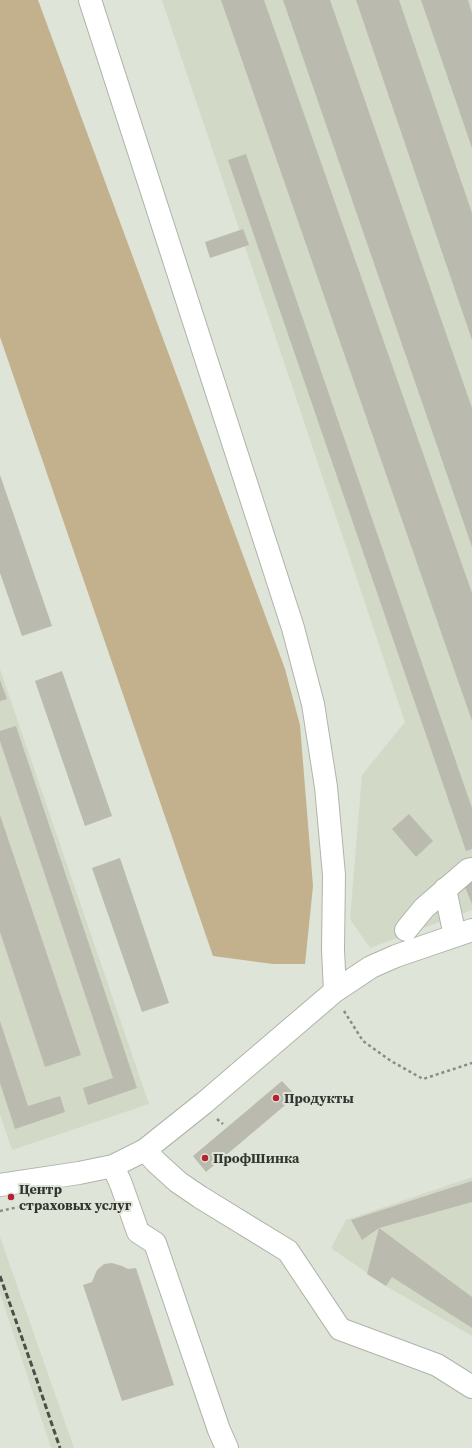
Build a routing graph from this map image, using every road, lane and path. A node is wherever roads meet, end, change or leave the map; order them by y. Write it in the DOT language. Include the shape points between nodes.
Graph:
graph roads {
  1 [pos="90,0"];
  2 [pos="472,869"];
  3 [pos="445,889"];
  4 [pos="406,930"];
  5 [pos="464,933"];
  6 [pos="335,991"];
  7 [pos="472,1063"];
  8 [pos="145,1150"];
  9 [pos="113,1166"];
  10 [pos="0,1185"];
  11 [pos="472,1387"];
  12 [pos="226,1448"];
  1 -- 6 [label="street" via="293,628 313,704 326,787 334,875"];
  2 -- 3 [label="street"];
  3 -- 4 [label="street" via="424,908"];
  3 -- 5 [label="street"];
  5 -- 6 [label="street" via="371,967"];
  6 -- 7 [label="path" via="363,1041 423,1079"];
  6 -- 8 [label="street"];
  8 -- 9 [label="street"];
  8 -- 11 [label="street" via="178,1182 288,1251 340,1329 437,1365"];
  9 -- 10 [label="street" via="79,1174"];
  9 -- 12 [label="street" via="138,1232 155,1243"];
}
